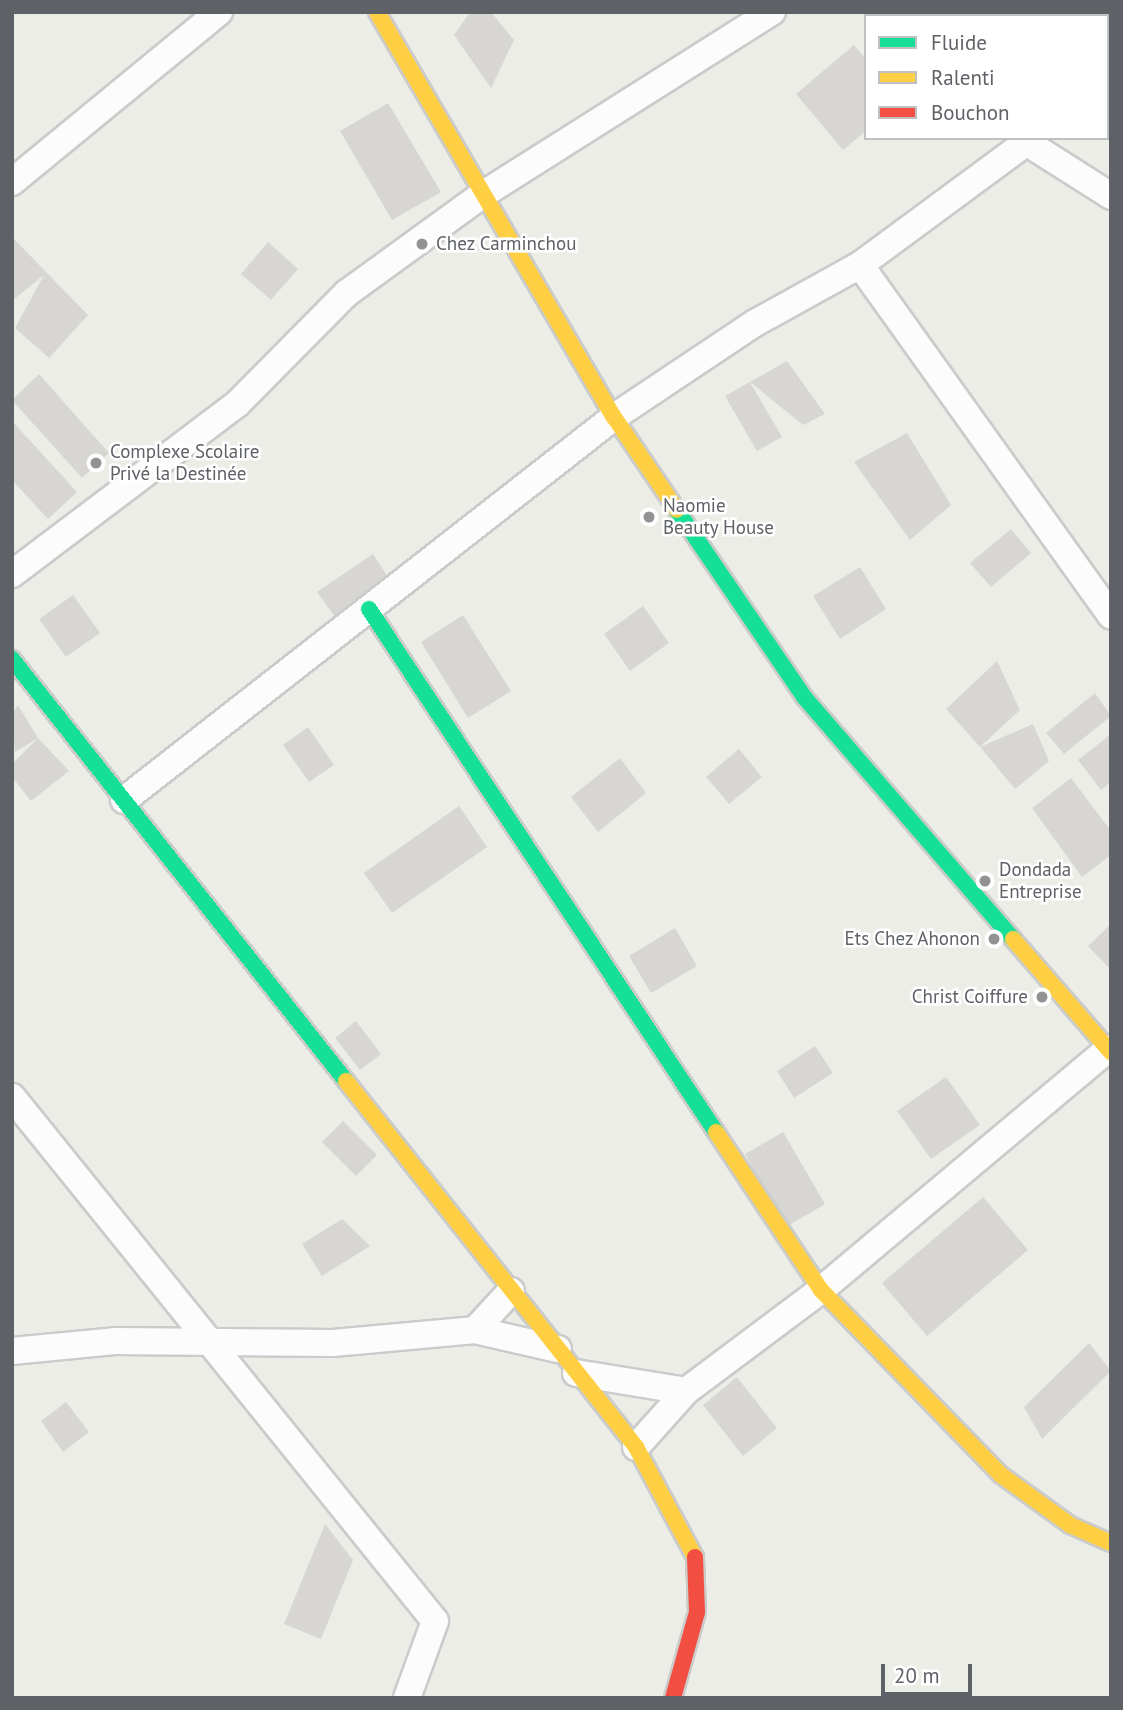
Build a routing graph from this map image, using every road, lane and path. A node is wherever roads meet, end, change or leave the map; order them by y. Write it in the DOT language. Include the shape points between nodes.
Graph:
graph roads {
  1 [pos="219,12"];
  2 [pos="377,12"];
  3 [pos="772,12"];
  4 [pos="1029,140"];
  5 [pos="12,182"];
  6 [pos="482,195"];
  7 [pos="1111,196"];
  8 [pos="860,265"];
  9 [pos="614,417"];
  10 [pos="12,574"];
  11 [pos="369,609"];
  12 [pos="1111,615"];
  13 [pos="12,659"];
  14 [pos="124,800"];
  15 [pos="1110,1049"];
  16 [pos="12,1097"];
  17 [pos="821,1290"];
  18 [pos="512,1291"];
  19 [pos="475,1330"];
  20 [pos="204,1339"];
  21 [pos="558,1349"];
  22 [pos="12,1351"];
  23 [pos="576,1373"];
  24 [pos="686,1391"];
  25 [pos="636,1447"];
  26 [pos="1111,1543"];
  27 [pos="407,1698"];
  28 [pos="673,1698"];
  1 -- 5 [label="street"];
  2 -- 6 [label="street"];
  3 -- 6 [label="street"];
  4 -- 7 [label="street"];
  4 -- 8 [label="street"];
  6 -- 9 [label="street"];
  6 -- 10 [label="street" via="347,293 237,404"];
  8 -- 9 [label="street" via="755,323"];
  8 -- 12 [label="street"];
  9 -- 11 [label="street"];
  9 -- 15 [label="street" via="805,698"];
  11 -- 14 [label="street"];
  11 -- 17 [label="street"];
  13 -- 14 [label="street"];
  14 -- 18 [label="street"];
  15 -- 17 [label="street"];
  16 -- 20 [label="street"];
  17 -- 24 [label="street"];
  17 -- 26 [label="street" via="1001,1475 1070,1525"];
  18 -- 19 [label="street"];
  18 -- 21 [label="street"];
  19 -- 20 [label="street" via="333,1343"];
  19 -- 21 [label="street"];
  20 -- 22 [label="street"];
  20 -- 27 [label="street" via="435,1621"];
  21 -- 23 [label="street"];
  23 -- 24 [label="street"];
  23 -- 25 [label="street"];
  24 -- 25 [label="street"];
  25 -- 28 [label="street" via="698,1563 697,1612"];
}
